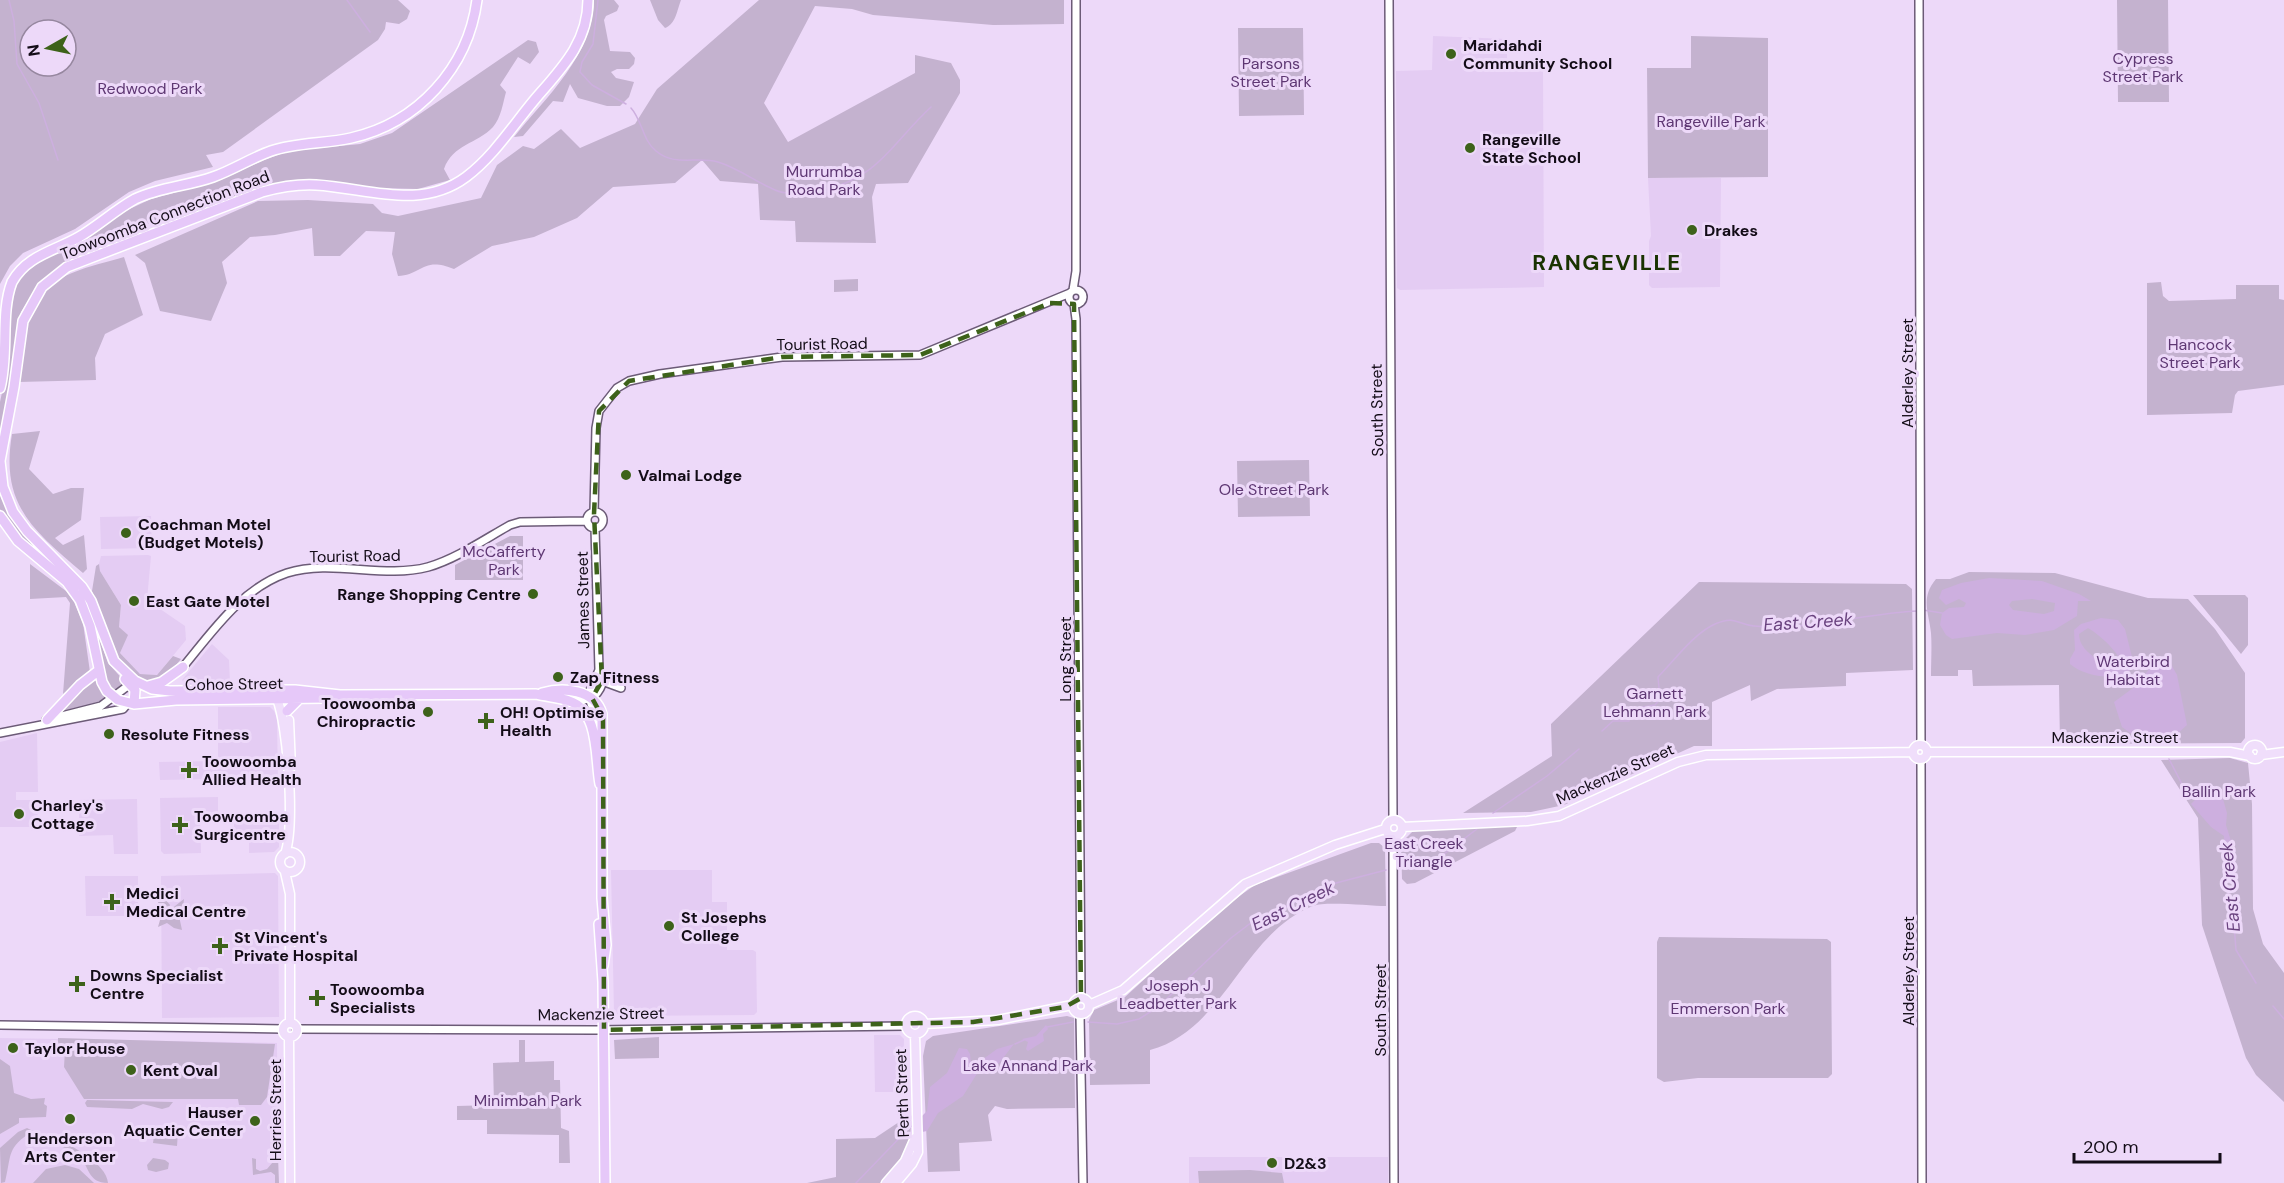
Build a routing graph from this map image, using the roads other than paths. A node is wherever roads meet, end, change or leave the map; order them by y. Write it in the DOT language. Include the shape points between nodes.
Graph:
graph roads {
  1 [pos="477,0"];
  2 [pos="588,0"];
  3 [pos="1076,0"];
  4 [pos="1389,0"];
  5 [pos="1919,0"];
  6 [pos="1074,297"];
  7 [pos="0,388"];
  8 [pos="594,512"];
  9 [pos="0,516"];
  10 [pos="586,521"];
  11 [pos="595,528"];
  12 [pos="183,667"];
  13 [pos="599,670"];
  14 [pos="98,671"];
  15 [pos="602,681"];
  16 [pos="133,682"];
  17 [pos="146,686"];
  18 [pos="621,688"];
  19 [pos="218,691"];
  20 [pos="536,694"];
  21 [pos="340,695"];
  22 [pos="114,698"];
  23 [pos="300,698"];
  24 [pos="590,698"];
  25 [pos="280,699"];
  26 [pos="573,702"];
  27 [pos="131,703"];
  28 [pos="287,711"];
  29 [pos="47,720"];
  30 [pos="36,725"];
  31 [pos="0,732"];
  32 [pos="594,742"];
  33 [pos="1924,748"];
  34 [pos="1913,752"];
  35 [pos="2280,752"];
  36 [pos="1921,759"];
  37 [pos="600,784"];
  38 [pos="289,785"];
  39 [pos="1393,819"];
  40 [pos="1402,827"];
  41 [pos="288,828"];
  42 [pos="1385,829"];
  43 [pos="1393,836"];
  44 [pos="295,853"];
  45 [pos="285,854"];
  46 [pos="295,871"];
  47 [pos="285,872"];
  48 [pos="290,894"];
  49 [pos="1081,998"];
  50 [pos="1072,1005"];
  51 [pos="1089,1005"];
  52 [pos="1080,1015"];
  53 [pos="924,1024"];
  54 [pos="0,1025"];
  55 [pos="293,1025"];
  56 [pos="906,1026"];
  57 [pos="283,1029"];
  58 [pos="604,1030"];
  59 [pos="915,1034"];
  60 [pos="289,1037"];
  61 [pos="917,1131"];
  62 [pos="290,1183"];
  63 [pos="605,1183"];
  64 [pos="886,1183"];
  65 [pos="896,1183"];
  66 [pos="1083,1183"];
  67 [pos="1394,1183"];
  68 [pos="1922,1183"];
  1 -- 7 [label="highway, Toowoomba Connection Road" via="469,36 452,70 425,101 396,122 352,138 280,148 217,176 142,196 30,262 13,281 5,302"];
  2 -- 16 [label="highway, Toowoomba Connection Road" via="584,31 567,62 485,159 458,183 438,192 410,197 313,185 270,190 76,262 53,276 36,294 21,329 15,387 1,453 1,478 8,503 23,526 87,594 110,663"];
  3 -- 6 [label="street"];
  4 -- 39 [label="street, South Street"];
  5 -- 33 [label="street, Alderley Street"];
  6 -- 8 [label="street, Tourist Road" via="920,355 782,357 641,377 617,388 599,411"];
  6 -- 49 [label="street, Long Street"];
  8 -- 10 [label="street"];
  8 -- 11 [label="street" via="603,518"];
  9 -- 14 [label="highway" via="18,541 67,582 80,600 90,626"];
  10 -- 11 [label="street"];
  10 -- 12 [label="street, Tourist Road" via="520,522 429,567 287,573 238,603"];
  11 -- 13 [label="street, James Street"];
  12 -- 17 [label="highway" via="160,683"];
  13 -- 15 [label="street, James Street"];
  13 -- 24 [label="street, James Street"];
  14 -- 22 [label="highway"];
  14 -- 29 [label="highway"];
  15 -- 18 [label="street"];
  15 -- 24 [label="street" via="600,690"];
  16 -- 17 [label="highway"];
  16 -- 22 [label="street"];
  16 -- 27 [label="highway"];
  17 -- 19 [label="highway, Cohoe Street" via="170,691"];
  19 -- 21 [label="highway, Cohoe Street" via="297,690"];
  19 -- 25 [label="highway" via="276,694"];
  20 -- 21 [label="highway, Cohoe Street"];
  20 -- 24 [label="highway, Cohoe Street" via="568,691"];
  20 -- 26 [label="highway, Cohoe Street"];
  21 -- 23 [label="highway, Cohoe Street"];
  22 -- 27 [label="highway"];
  22 -- 29 [label="street" via="95,709"];
  23 -- 25 [label="highway, Cohoe Street"];
  23 -- 28 [label="highway"];
  24 -- 26 [label="street"];
  24 -- 32 [label="street" via="597,723"];
  24 -- 37 [label="highway" via="599,705 603,718"];
  25 -- 27 [label="highway, Cohoe Street"];
  25 -- 28 [label="main road"];
  25 -- 38 [label="main road"];
  26 -- 32 [label="highway" via="587,715"];
  27 -- 30 [label="street" via="123,709"];
  28 -- 38 [label="main road" via="292,734"];
  29 -- 30 [label="street"];
  30 -- 31 [label="street"];
  32 -- 37 [label="highway"];
  33 -- 34 [label="main road" via="1915,747"];
  33 -- 35 [label="main road, Mackenzie Street" via="2249,753 2254,745 2261,752"];
  33 -- 36 [label="main road"];
  34 -- 36 [label="main road"];
  34 -- 40 [label="main road, Mackenzie Street" via="1706,755 1678,762 1559,816"];
  36 -- 68 [label="street, Alderley Street"];
  37 -- 58 [label="highway" via="606,945"];
  38 -- 41 [label="main road"];
  39 -- 40 [label="main road"];
  39 -- 42 [label="main road"];
  40 -- 43 [label="main road"];
  41 -- 44 [label="main road"];
  41 -- 45 [label="main road"];
  42 -- 43 [label="main road"];
  42 -- 51 [label="main road" via="1335,845 1245,885 1123,990"];
  43 -- 67 [label="street, South Street"];
  44 -- 45 [label="main road"];
  44 -- 46 [label="main road" via="300,862"];
  45 -- 47 [label="main road" via="280,863"];
  46 -- 47 [label="main road"];
  46 -- 48 [label="main road"];
  47 -- 48 [label="main road"];
  48 -- 55 [label="main road"];
  49 -- 50 [label="main road"];
  49 -- 51 [label="main road"];
  50 -- 52 [label="main road"];
  50 -- 53 [label="main road" via="998,1020"];
  51 -- 52 [label="main road" via="1087,1012"];
  52 -- 66 [label="street"];
  53 -- 56 [label="main road" via="915,1016 908,1019"];
  53 -- 59 [label="main road" via="921,1032"];
  54 -- 57 [label="street"];
  55 -- 57 [label="main road" via="285,1023"];
  55 -- 58 [label="street, Mackenzie Street"];
  55 -- 60 [label="main road" via="295,1035"];
  56 -- 58 [label="street, Mackenzie Street"];
  56 -- 59 [label="main road"];
  57 -- 60 [label="main road"];
  58 -- 63 [label="highway"];
  59 -- 61 [label="main road, Perth Street"];
  60 -- 62 [label="main road, Herries Street"];
  61 -- 64 [label="main road" via="905,1161"];
  61 -- 65 [label="main road, Perth Street" via="918,1152"];
}
